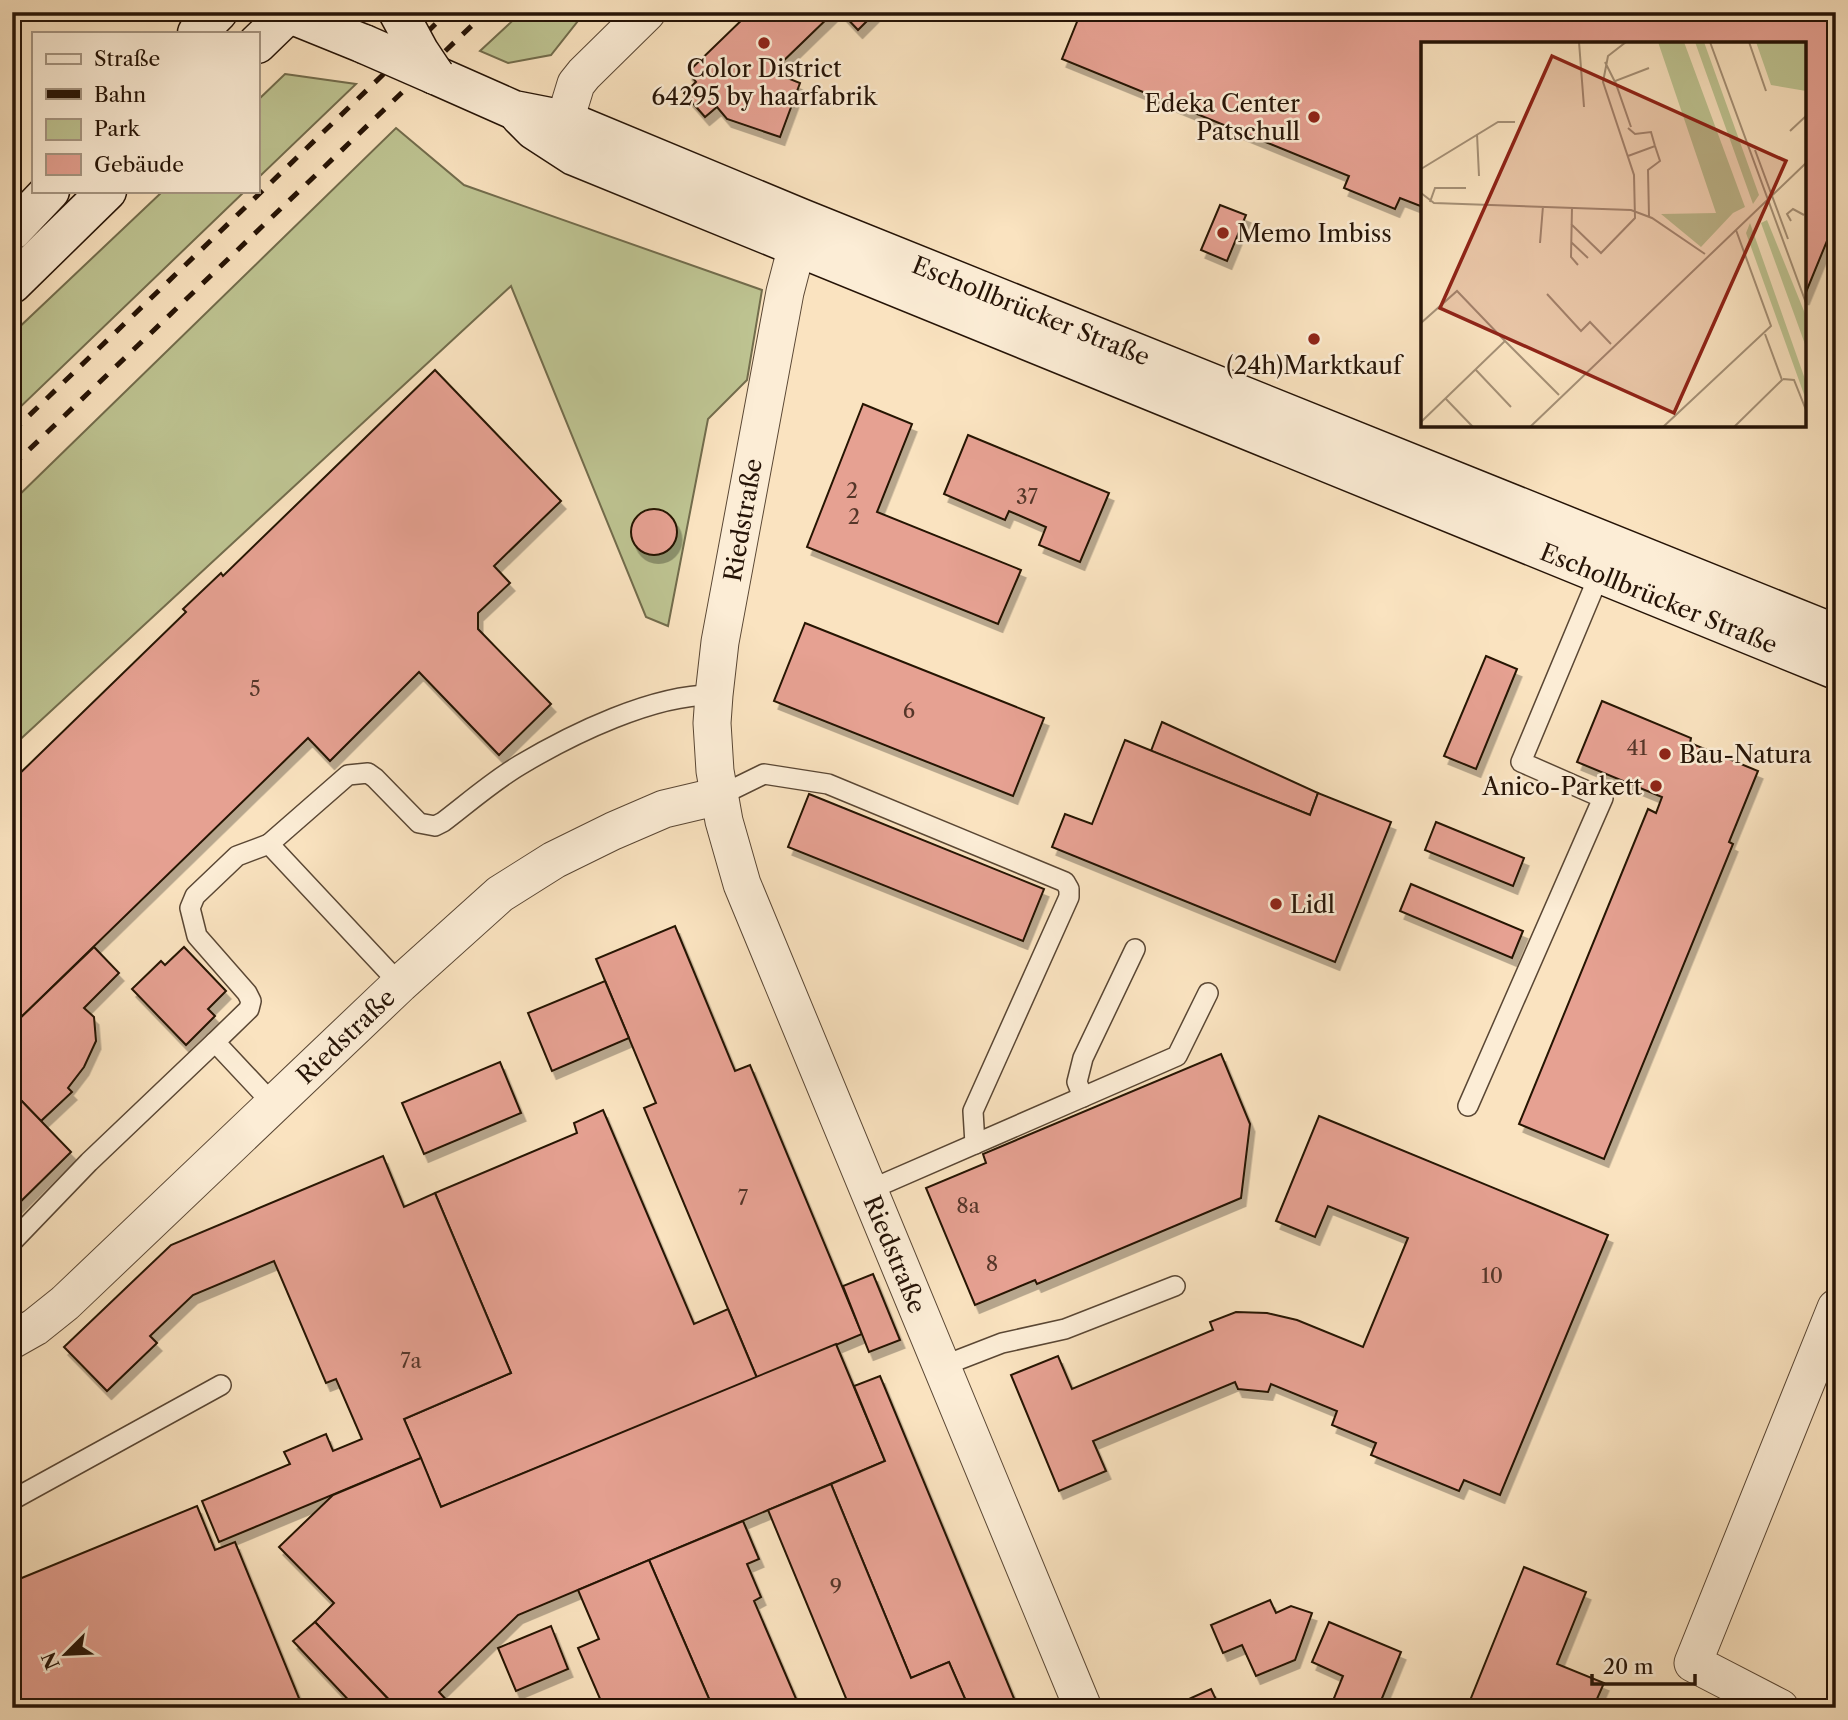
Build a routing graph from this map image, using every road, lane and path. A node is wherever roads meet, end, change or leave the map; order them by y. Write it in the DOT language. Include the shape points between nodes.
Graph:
graph roads {
  1 [pos="218,12"];
  2 [pos="398,12"];
  3 [pos="647,12"];
  4 [pos="288,13"];
  5 [pos="198,32"];
  6 [pos="259,42"];
  7 [pos="444,79"];
  8 [pos="514,110"];
  9 [pos="565,120"];
  10 [pos="49,192"];
  11 [pos="106,192"];
  12 [pos="12,231"];
  13 [pos="799,232"];
  14 [pos="12,284"];
  15 [pos="1606,558"];
  16 [pos="1836,634"];
  17 [pos="1836,670"];
  18 [pos="714,695"];
  19 [pos="719,796"];
  20 [pos="269,844"];
  21 [pos="1135,949"];
  22 [pos="400,984"];
  23 [pos="1208,993"];
  24 [pos="215,1042"];
  25 [pos="1083,1097"];
  26 [pos="274,1105"];
  27 [pos="1468,1106"];
  28 [pos="975,1144"];
  29 [pos="867,1191"];
  30 [pos="12,1242"];
  31 [pos="1175,1286"];
  32 [pos="1836,1308"];
  33 [pos="12,1340"];
  34 [pos="940,1367"];
  35 [pos="221,1385"];
  36 [pos="12,1500"];
  37 [pos="1083,1708"];
  38 [pos="1780,1708"];
  1 -- 5 [label="main road"];
  2 -- 7 [label="main road, bridge" via="419,51"];
  3 -- 9 [label="street" via="576,84"];
  4 -- 6 [label="main road"];
  4 -- 7 [label="main road, Eschollbrücker Straße, bridge"];
  7 -- 8 [label="main road, Eschollbrücker Straße"];
  8 -- 9 [label="main road, Eschollbrücker Straße"];
  8 -- 13 [label="main road, Eschollbrücker Straße" via="534,130 574,156"];
  9 -- 13 [label="main road, Eschollbrücker Straße"];
  10 -- 12 [label="main road"];
  11 -- 14 [label="main road"];
  13 -- 15 [label="main road, Eschollbrücker Straße"];
  13 -- 18 [label="street, Riedstraße" via="725,615"];
  15 -- 16 [label="main road, Eschollbrücker Straße"];
  15 -- 17 [label="main road, Eschollbrücker Straße"];
  15 -- 27 [label="lane" via="1521,762 1603,798"];
  18 -- 19 [label="street, Riedstraße" via="713,748"];
  18 -- 20 [label="lane" via="679,697 588,731 519,765 435,826 419,823 368,773 348,775"];
  19 -- 22 [label="street, Riedstraße" via="664,810 554,860 500,894"];
  19 -- 28 [label="lane" via="764,774 828,784 1065,882 1069,897 973,1111"];
  19 -- 29 [label="street, Riedstraße" via="742,884"];
  20 -- 22 [label="lane"];
  20 -- 24 [label="lane" via="237,856 195,896 190,908 197,936 251,1002"];
  21 -- 25 [label="lane" via="1083,1058 1077,1082"];
  22 -- 26 [label="street, Riedstraße"];
  23 -- 25 [label="lane" via="1177,1056"];
  24 -- 26 [label="lane"];
  24 -- 30 [label="lane" via="89,1161"];
  25 -- 28 [label="lane"];
  26 -- 33 [label="street, Riedstraße" via="65,1303"];
  28 -- 29 [label="lane"];
  29 -- 34 [label="street, Riedstraße"];
  31 -- 34 [label="lane" via="1065,1329 1002,1343"];
  32 -- 38 [label="street" via="1693,1663"];
  34 -- 37 [label="street, Riedstraße"];
  35 -- 36 [label="lane"];
}
